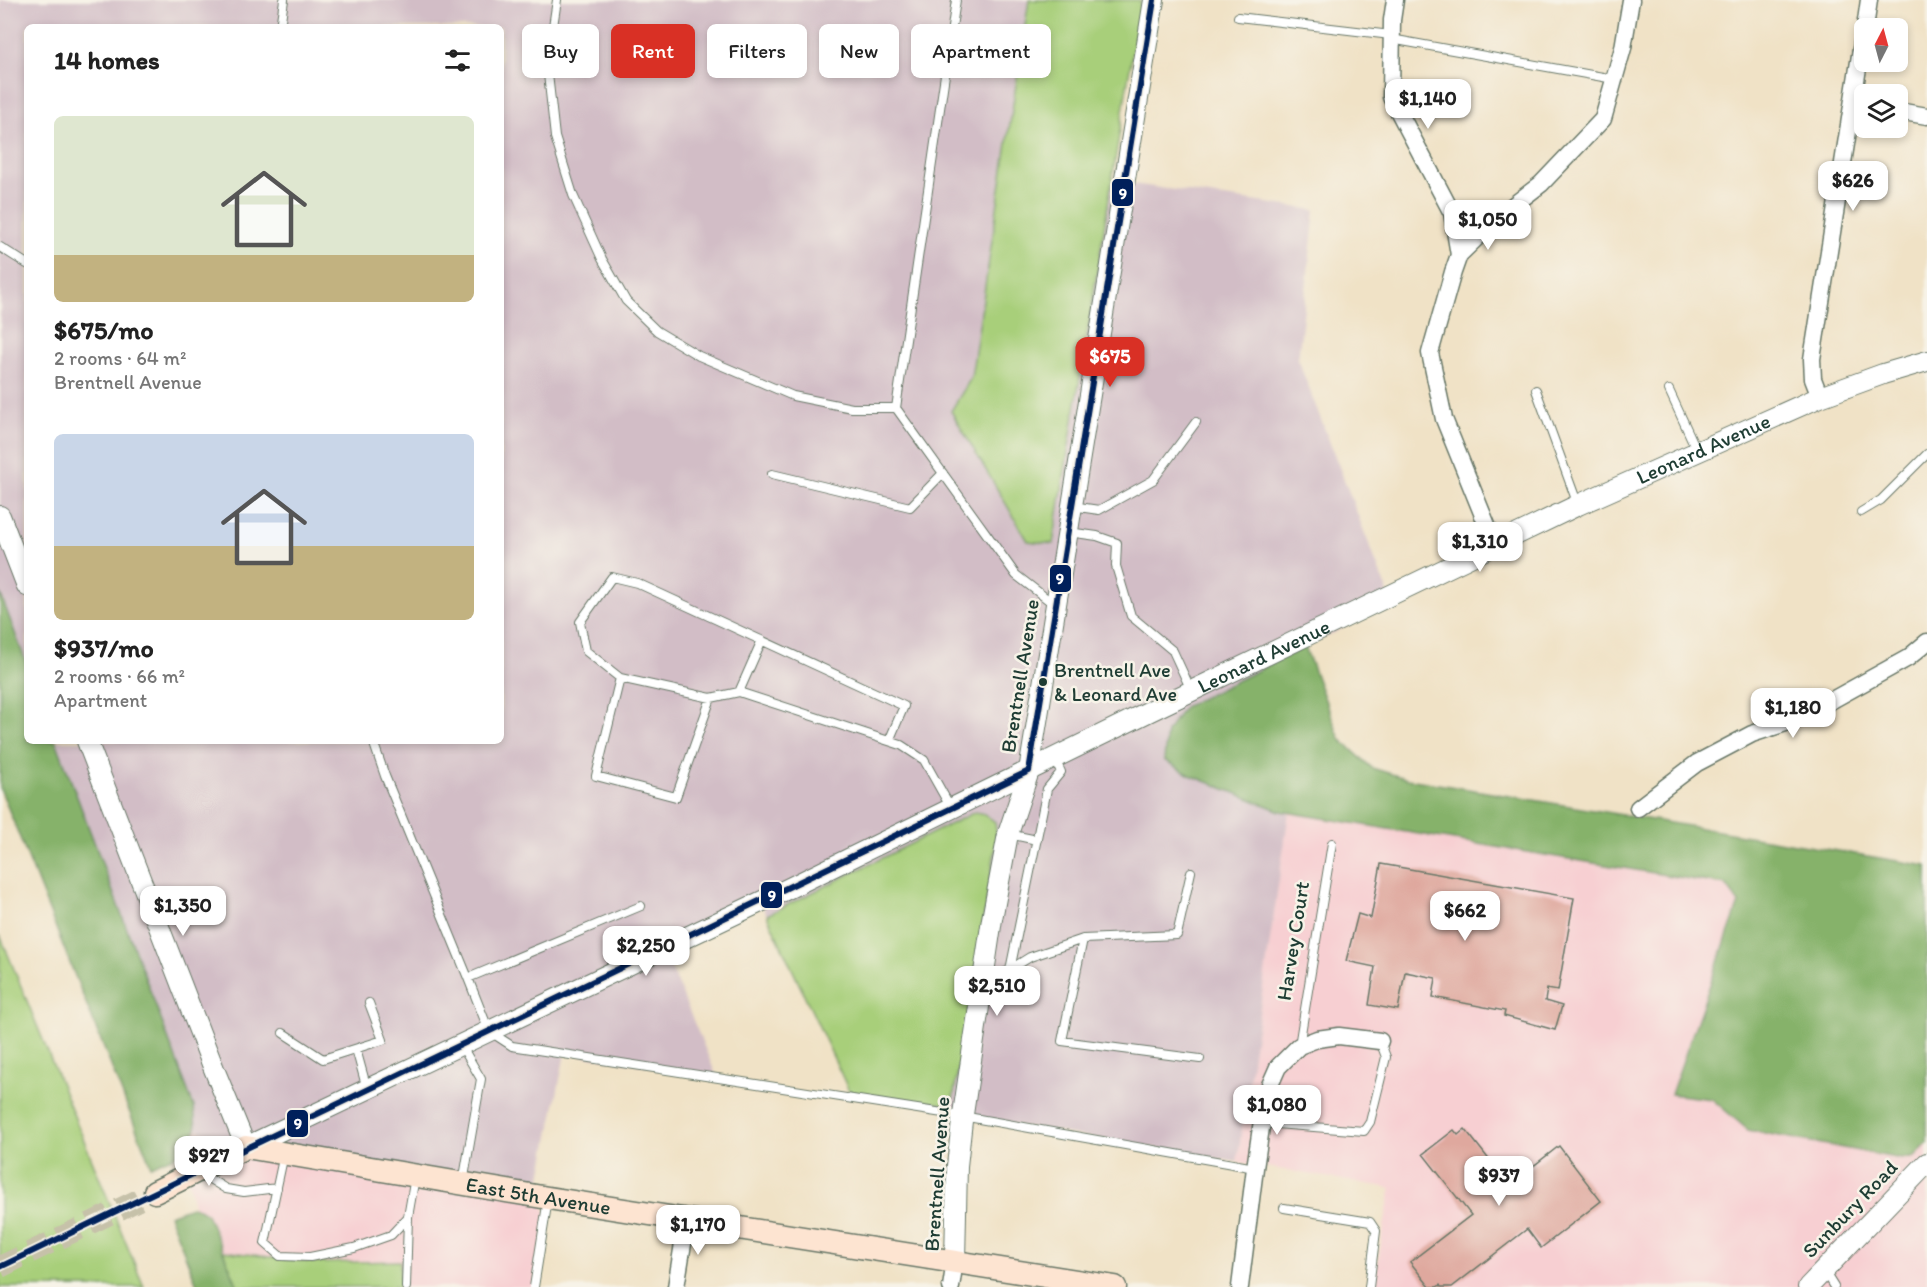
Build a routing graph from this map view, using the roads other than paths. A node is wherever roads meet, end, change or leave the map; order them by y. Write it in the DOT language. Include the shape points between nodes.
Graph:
graph roads {
  1 [pos="284,0"];
  2 [pos="557,0"];
  3 [pos="956,0"];
  4 [pos="1154,0"];
  5 [pos="1395,0"];
  6 [pos="1631,0"];
  7 [pos="1869,0"];
  8 [pos="1238,17"];
  9 [pos="1867,18"];
  10 [pos="280,24"];
  11 [pos="1391,37"];
  12 [pos="1614,79"];
  13 [pos="1908,113"];
  14 [pos="1927,116"];
  15 [pos="1854,127"];
  16 [pos="0,247"];
  17 [pos="1459,255"];
  18 [pos="24,262"];
  19 [pos="1927,361"];
  20 [pos="1536,390"];
  21 [pos="1669,390"];
  22 [pos="1820,397"];
  23 [pos="896,408"];
  24 [pos="1196,422"];
  25 [pos="1696,451"];
  26 [pos="1927,454"];
  27 [pos="943,473"];
  28 [pos="772,474"];
  29 [pos="1578,505"];
  30 [pos="1072,506"];
  31 [pos="1861,513"];
  32 [pos="0,516"];
  33 [pos="1068,532"];
  34 [pos="1495,545"];
  35 [pos="24,578"];
  36 [pos="1056,605"];
  37 [pos="762,640"];
  38 [pos="1927,642"];
  39 [pos="620,678"];
  40 [pos="1192,690"];
  41 [pos="739,692"];
  42 [pos="711,698"];
  43 [pos="889,741"];
  44 [pos="88,744"];
  45 [pos="374,744"];
  46 [pos="1054,758"];
  47 [pos="1029,771"];
  48 [pos="951,808"];
  49 [pos="1638,808"];
  50 [pos="1008,834"];
  51 [pos="1036,840"];
  52 [pos="1332,843"];
  53 [pos="1191,872"];
  54 [pos="641,906"];
  55 [pos="1083,939"];
  56 [pos="1010,970"];
  57 [pos="468,978"];
  58 [pos="982,987"];
  59 [pos="369,1003"];
  60 [pos="489,1031"];
  61 [pos="283,1033"];
  62 [pos="1380,1041"];
  63 [pos="460,1044"];
  64 [pos="1299,1046"];
  65 [pos="356,1049"];
  66 [pos="1200,1059"];
  67 [pos="367,1089"];
  68 [pos="963,1116"];
  69 [pos="1262,1123"];
  70 [pos="246,1147"];
  71 [pos="284,1153"];
  72 [pos="1927,1164"];
  73 [pos="1255,1168"];
  74 [pos="197,1171"];
  75 [pos="415,1175"];
  76 [pos="463,1183"];
  77 [pos="277,1188"];
  78 [pos="155,1192"];
  79 [pos="548,1198"];
  80 [pos="1284,1208"];
  81 [pos="408,1217"];
  82 [pos="687,1219"];
  83 [pos="955,1262"];
  84 [pos="1829,1279"];
  85 [pos="406,1287"];
  86 [pos="534,1287"];
  87 [pos="676,1287"];
  88 [pos="951,1287"];
  89 [pos="1115,1287"];
  90 [pos="1240,1287"];
  91 [pos="1369,1287"];
  92 [pos="1808,1287"];
  1 -- 10 [label="lane"];
  2 -- 23 [label="lane" via="548,74 555,137 573,195 626,301 657,331 699,356 793,396 852,408"];
  3 -- 23 [label="lane"];
  4 -- 30 [label="street, Brentnell Avenue"];
  5 -- 11 [label="street"];
  6 -- 12 [label="street"];
  7 -- 9 [label="street"];
  8 -- 11 [label="lane"];
  11 -- 12 [label="lane"];
  11 -- 17 [label="street" via="1391,98 1452,213"];
  12 -- 17 [label="street" via="1603,119 1541,184 1498,217"];
  13 -- 14 [label="street"];
  15 -- 22 [label="street" via="1812,359 1813,379"];
  16 -- 18 [label="lane"];
  17 -- 34 [label="street" via="1430,353 1444,419"];
  19 -- 22 [label="street, Leonard Avenue"];
  20 -- 29 [label="lane"];
  21 -- 25 [label="lane"];
  22 -- 25 [label="street, Leonard Avenue"];
  23 -- 27 [label="lane"];
  24 -- 30 [label="lane" via="1153,480 1099,510"];
  25 -- 29 [label="street, Leonard Avenue"];
  26 -- 31 [label="lane" via="1881,500"];
  27 -- 28 [label="lane" via="910,507"];
  27 -- 36 [label="lane" via="1016,574"];
  29 -- 34 [label="street, Leonard Avenue"];
  30 -- 33 [label="street, Brentnell Avenue"];
  32 -- 35 [label="street"];
  33 -- 36 [label="street, Brentnell Avenue"];
  33 -- 40 [label="lane" via="1117,543 1116,566 1131,616 1173,651"];
  34 -- 40 [label="street, Leonard Avenue"];
  36 -- 47 [label="street, Brentnell Avenue"];
  37 -- 39 [label="lane" via="638,583 612,577 580,622 586,651"];
  37 -- 41 [label="lane"];
  37 -- 43 [label="lane" via="904,706"];
  38 -- 49 [label="street" via="1908,658 1798,719 1752,734 1697,763"];
  39 -- 42 [label="lane"];
  39 -- 42 [label="lane" via="596,776 676,796"];
  40 -- 46 [label="street, Leonard Avenue"];
  41 -- 42 [label="lane"];
  41 -- 43 [label="lane"];
  43 -- 48 [label="lane" via="924,760"];
  44 -- 70 [label="street"];
  45 -- 57 [label="lane"];
  46 -- 47 [label="street, Leonard Avenue"];
  46 -- 51 [label="lane" via="1061,772 1047,789"];
  47 -- 48 [label="street, Leonard Avenue"];
  47 -- 50 [label="street, Brentnell Avenue"];
  48 -- 60 [label="street, Leonard Avenue"];
  50 -- 51 [label="lane"];
  50 -- 58 [label="street, Brentnell Avenue"];
  51 -- 56 [label="lane"];
  52 -- 64 [label="lane, Harvey Court"];
  53 -- 55 [label="lane" via="1177,935"];
  54 -- 57 [label="lane"];
  55 -- 56 [label="lane" via="1030,957"];
  55 -- 66 [label="lane" via="1062,1041"];
  56 -- 58 [label="lane"];
  57 -- 60 [label="lane"];
  58 -- 68 [label="street, Brentnell Avenue"];
  59 -- 65 [label="lane" via="383,1040"];
  60 -- 63 [label="street, Leonard Avenue"];
  60 -- 68 [label="lane" via="512,1046"];
  61 -- 65 [label="lane" via="323,1059"];
  62 -- 64 [label="street" via="1339,1036 1317,1038"];
  62 -- 69 [label="lane" via="1386,1057 1370,1122 1364,1131"];
  63 -- 67 [label="street, Leonard Avenue"];
  63 -- 76 [label="lane" via="481,1079"];
  64 -- 69 [label="street" via="1278,1067 1266,1094"];
  65 -- 67 [label="lane"];
  67 -- 70 [label="street, Leonard Avenue"];
  68 -- 73 [label="lane"];
  68 -- 83 [label="street, Brentnell Avenue" via="957,1166"];
  69 -- 73 [label="street"];
  70 -- 71 [label="main road, East 5th Avenue"];
  70 -- 74 [label="main road, Leonard Avenue"];
  71 -- 75 [label="main road, East 5th Avenue"];
  71 -- 77 [label="lane"];
  72 -- 84 [label="street, Sunbury Road"];
  73 -- 90 [label="street"];
  74 -- 77 [label="lane" via="226,1190"];
  74 -- 78 [label="main road, Leonard Avenue"];
  75 -- 76 [label="main road, East 5th Avenue"];
  75 -- 81 [label="lane"];
  76 -- 79 [label="main road, East 5th Avenue"];
  77 -- 81 [label="lane" via="265,1243 280,1256 310,1257 354,1248 391,1235"];
  79 -- 82 [label="main road, East 5th Avenue"];
  79 -- 86 [label="lane"];
  80 -- 91 [label="lane" via="1370,1222 1376,1232"];
  81 -- 85 [label="lane"];
  82 -- 83 [label="main road, East 5th Avenue"];
  82 -- 87 [label="street"];
  83 -- 88 [label="street, Brentnell Avenue"];
  83 -- 89 [label="main road, East 5th Avenue"];
  84 -- 92 [label="street, Sunbury Road"];
}
